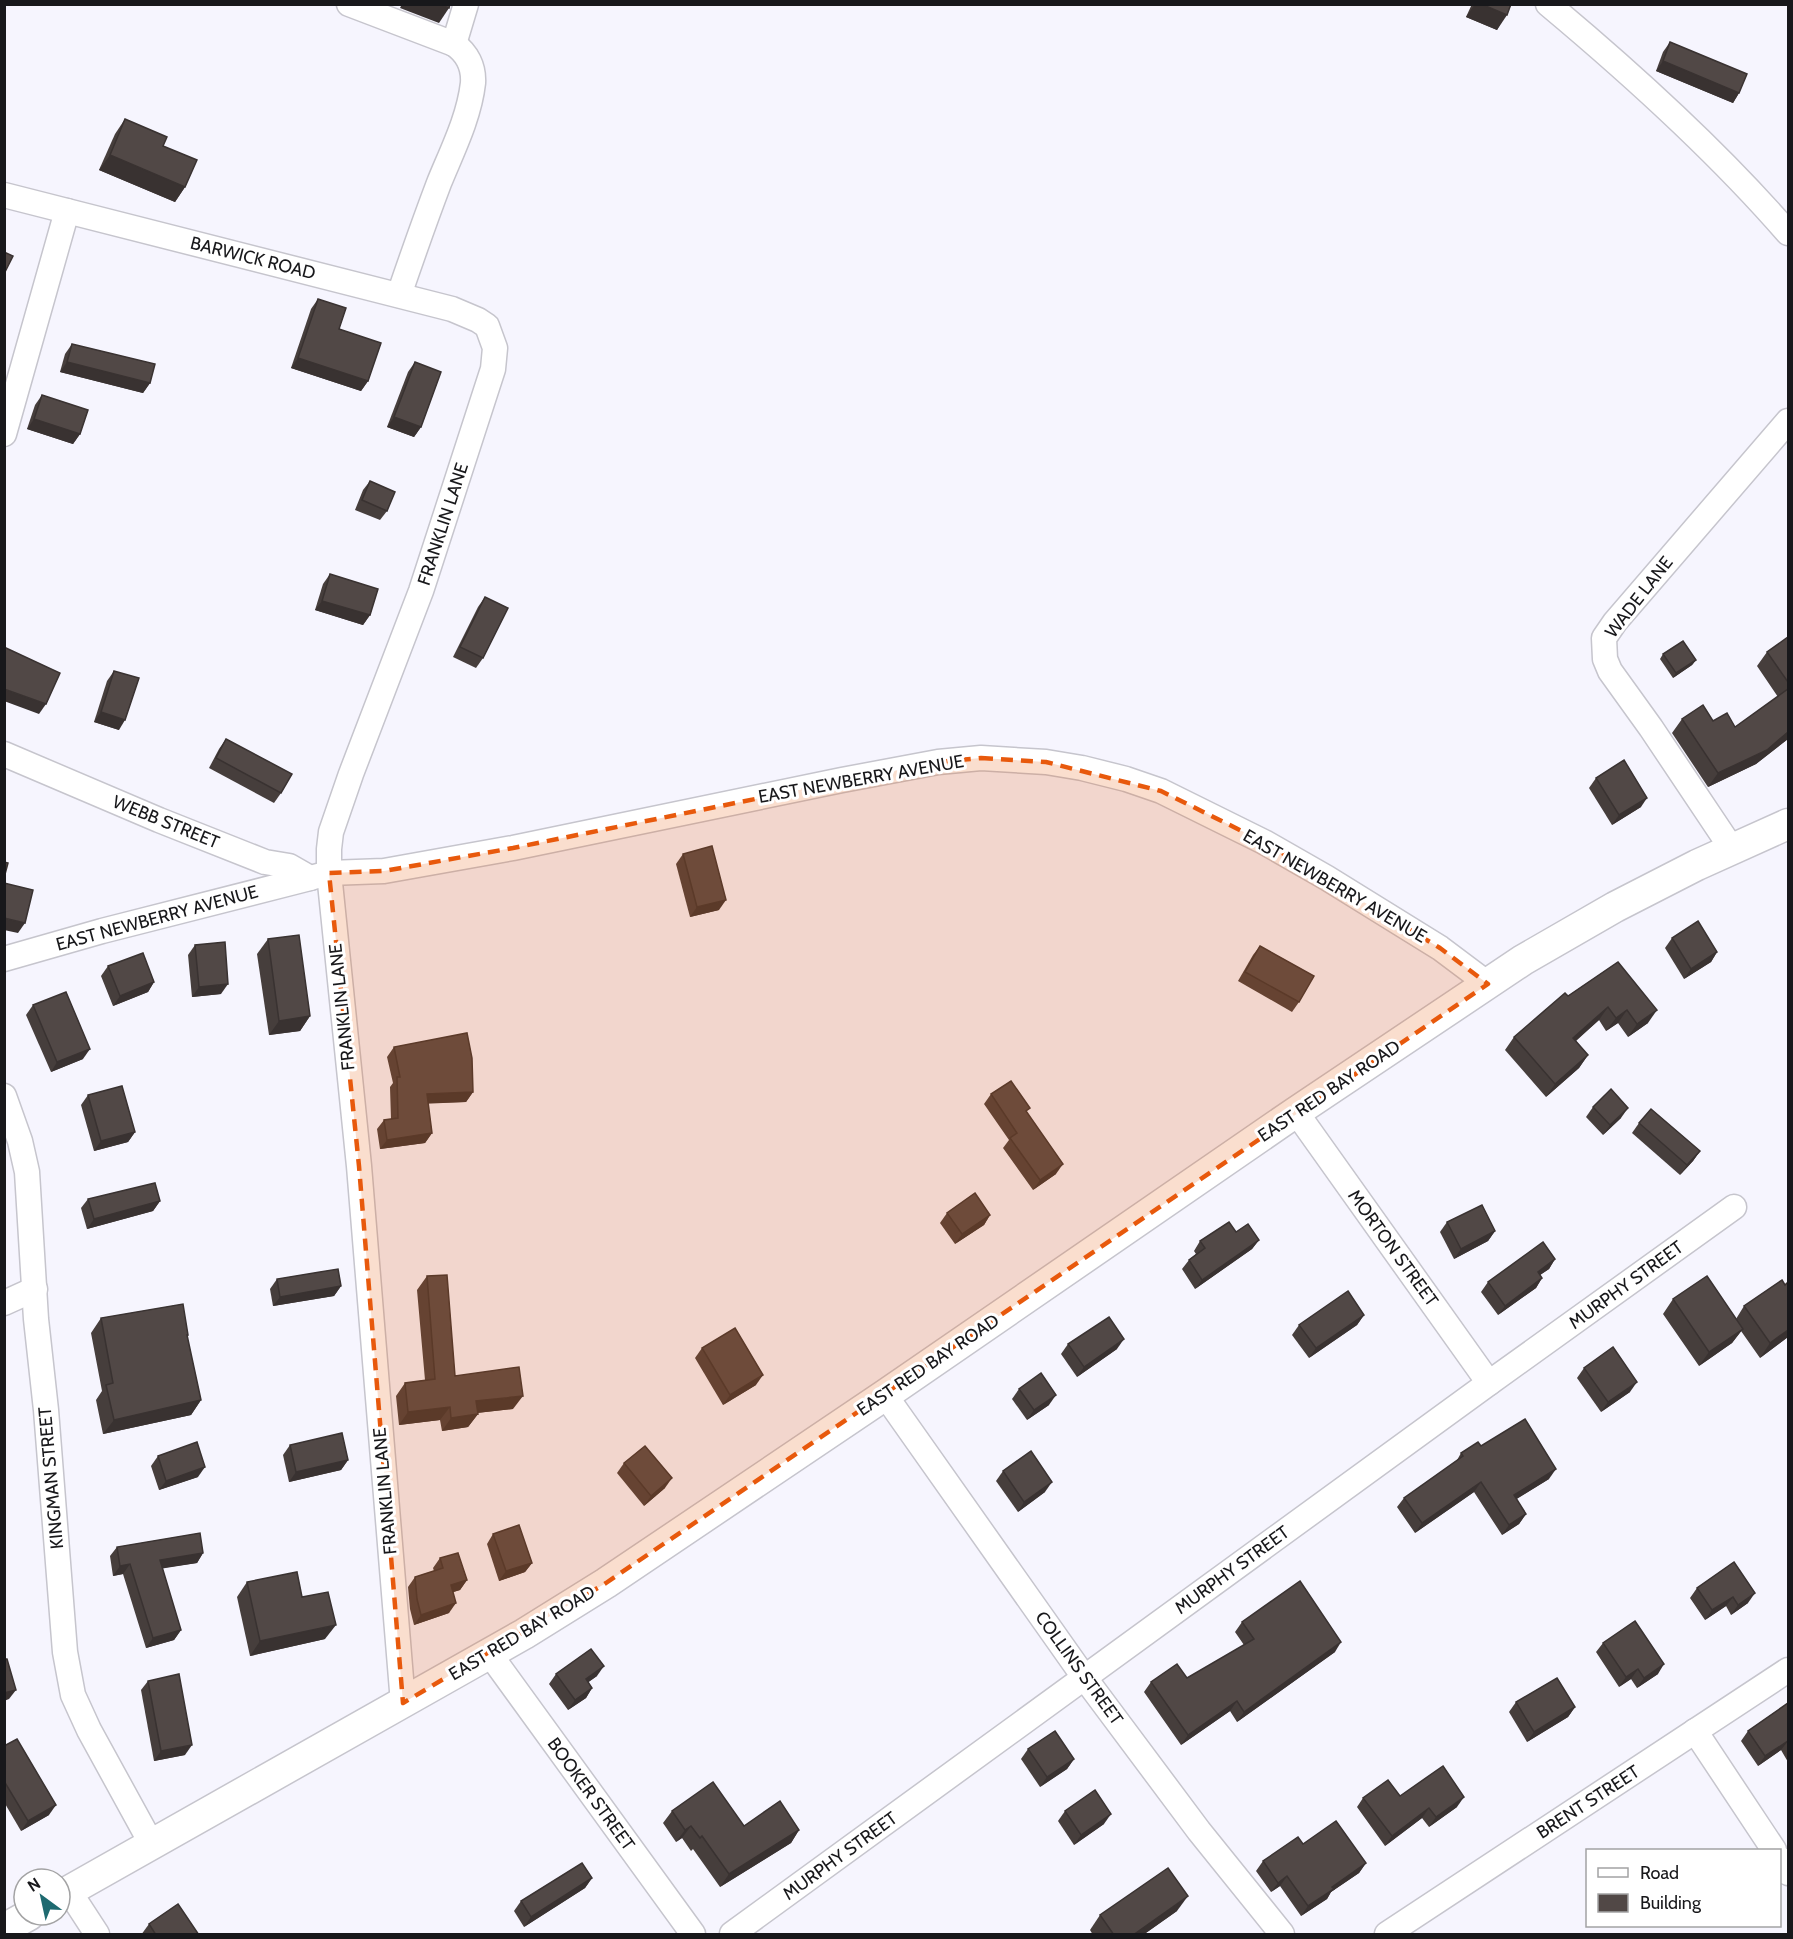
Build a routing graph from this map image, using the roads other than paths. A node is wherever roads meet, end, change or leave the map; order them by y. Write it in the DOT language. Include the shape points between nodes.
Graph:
graph roads {
  1 [pos="349,4"];
  2 [pos="466,4"];
  3 [pos="1548,4"];
  4 [pos="454,44"];
  5 [pos="4,195"];
  6 [pos="67,211"];
  7 [pos="1788,233"];
  8 [pos="399,295"];
  9 [pos="492,338"];
  10 [pos="1788,421"];
  11 [pos="4,434"];
  12 [pos="4,754"];
  13 [pos="1788,824"];
  14 [pos="1732,849"];
  15 [pos="320,876"];
  16 [pos="4,959"];
  17 [pos="1488,984"];
  18 [pos="4,1096"];
  19 [pos="1296,1112"];
  20 [pos="1734,1207"];
  21 [pos="35,1289"];
  22 [pos="4,1303"];
  23 [pos="1489,1383"];
  24 [pos="885,1395"];
  25 [pos="489,1653"];
  26 [pos="1788,1670"];
  27 [pos="1084,1677"];
  28 [pos="403,1703"];
  29 [pos="1695,1731"];
  30 [pos="151,1843"];
  31 [pos="1773,1849"];
  32 [pos="72,1889"];
  33 [pos="72,1904"];
  34 [pos="97,1935"];
  35 [pos="693,1935"];
  36 [pos="732,1935"];
  37 [pos="1282,1935"];
  38 [pos="1387,1935"];
  1 -- 4 [label="street"];
  2 -- 4 [label="street"];
  3 -- 7 [label="street" via="1750,189"];
  4 -- 8 [label="street" via="468,56 473,73 466,116"];
  5 -- 6 [label="street, BARWICK ROAD"];
  6 -- 8 [label="street, BARWICK ROAD"];
  6 -- 11 [label="street"];
  8 -- 9 [label="street, BARWICK ROAD" via="478,320 487,326"];
  9 -- 15 [label="street, FRANKLIN LANE" via="493,369 479,419 421,591 351,774"];
  10 -- 14 [label="street, WADE LANE" via="1604,638 1610,671"];
  12 -- 15 [label="street, WEBB STREET" via="265,862"];
  13 -- 14 [label="street, EAST RED BAY ROAD"];
  14 -- 17 [label="street, EAST RED BAY ROAD" via="1595,918"];
  15 -- 16 [label="street, EAST NEWBERRY AVENUE"];
  15 -- 17 [label="street, EAST NEWBERRY AVENUE" via="384,871 513,848 938,762 981,758 1046,762 1126,779 1161,791 1264,842 1440,948"];
  15 -- 28 [label="street, FRANKLIN LANE" via="359,1166"];
  17 -- 19 [label="street, EAST RED BAY ROAD"];
  18 -- 21 [label="street, KINGMAN STREET" via="27,1172"];
  19 -- 23 [label="street, MORTON STREET"];
  19 -- 24 [label="street, EAST RED BAY ROAD"];
  20 -- 23 [label="street, MURPHY STREET"];
  21 -- 22 [label="street"];
  21 -- 30 [label="street, KINGMAN STREET" via="65,1652 73,1695"];
  23 -- 27 [label="street, MURPHY STREET"];
  24 -- 25 [label="street, EAST RED BAY ROAD" via="606,1582"];
  24 -- 27 [label="street, COLLINS STREET"];
  25 -- 28 [label="street, EAST RED BAY ROAD"];
  25 -- 35 [label="street, BOOKER STREET"];
  26 -- 29 [label="street, BRENT STREET"];
  27 -- 36 [label="street, MURPHY STREET"];
  27 -- 37 [label="street, COLLINS STREET"];
  28 -- 30 [label="street, EAST RED BAY ROAD"];
  29 -- 31 [label="street"];
  29 -- 38 [label="street, BRENT STREET"];
  30 -- 32 [label="street, EAST RED BAY ROAD"];
  33 -- 34 [label="street"];
}
